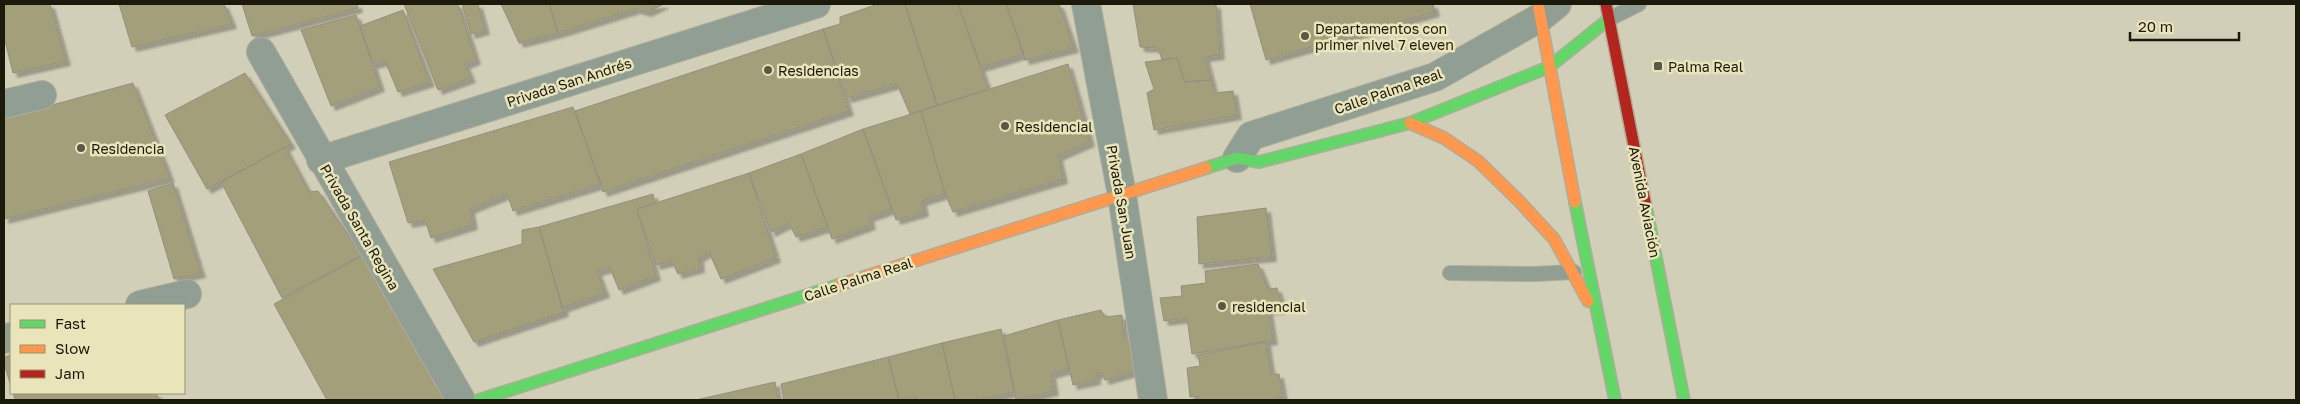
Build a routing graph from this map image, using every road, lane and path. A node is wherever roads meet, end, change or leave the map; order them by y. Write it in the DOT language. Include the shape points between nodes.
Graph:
graph roads {
  1 [pos="816,4"];
  2 [pos="1086,4"];
  3 [pos="1606,4"];
  4 [pos="1639,4"];
  5 [pos="1546,8"];
  6 [pos="1609,19"];
  7 [pos="261,52"];
  8 [pos="1549,67"];
  9 [pos="1400,89"];
  10 [pos="42,95"];
  11 [pos="4,104"];
  12 [pos="1410,123"];
  13 [pos="1236,158"];
  14 [pos="321,160"];
  15 [pos="1122,194"];
  16 [pos="1590,271"];
  17 [pos="1572,272"];
  18 [pos="1450,273"];
  19 [pos="187,294"];
  20 [pos="144,304"];
  21 [pos="1601,326"];
  22 [pos="461,400"];
  23 [pos="480,400"];
  24 [pos="1153,400"];
  25 [pos="1616,400"];
  26 [pos="1684,400"];
  1 -- 14 [label="street, Privada San Andrés"];
  2 -- 15 [label="street, Privada San Juan"];
  3 -- 6 [label="street, Avenida Aviación"];
  4 -- 6 [label="lane"];
  5 -- 8 [label="street"];
  5 -- 9 [label="street, Calle Palma Real" via="1435,77"];
  6 -- 8 [label="street, Calle Palma Real"];
  6 -- 26 [label="street, Avenida Aviación"];
  7 -- 14 [label="street, Privada Santa Regina"];
  8 -- 12 [label="street, Calle Palma Real"];
  8 -- 16 [label="street"];
  9 -- 12 [label="street"];
  9 -- 13 [label="street, Calle Palma Real" via="1251,136"];
  10 -- 11 [label="street"];
  12 -- 13 [label="street, Calle Palma Real" via="1259,162"];
  12 -- 17 [label="street" via="1444,138 1478,161 1554,239"];
  13 -- 15 [label="street, Calle Palma Real"];
  14 -- 22 [label="street, Privada Santa Regina"];
  15 -- 23 [label="street, Calle Palma Real"];
  15 -- 24 [label="street, Privada San Juan"];
  16 -- 17 [label="lane"];
  16 -- 21 [label="street"];
  17 -- 18 [label="lane"];
  17 -- 21 [label="street"];
  19 -- 20 [label="street"];
  21 -- 25 [label="street"];
}
